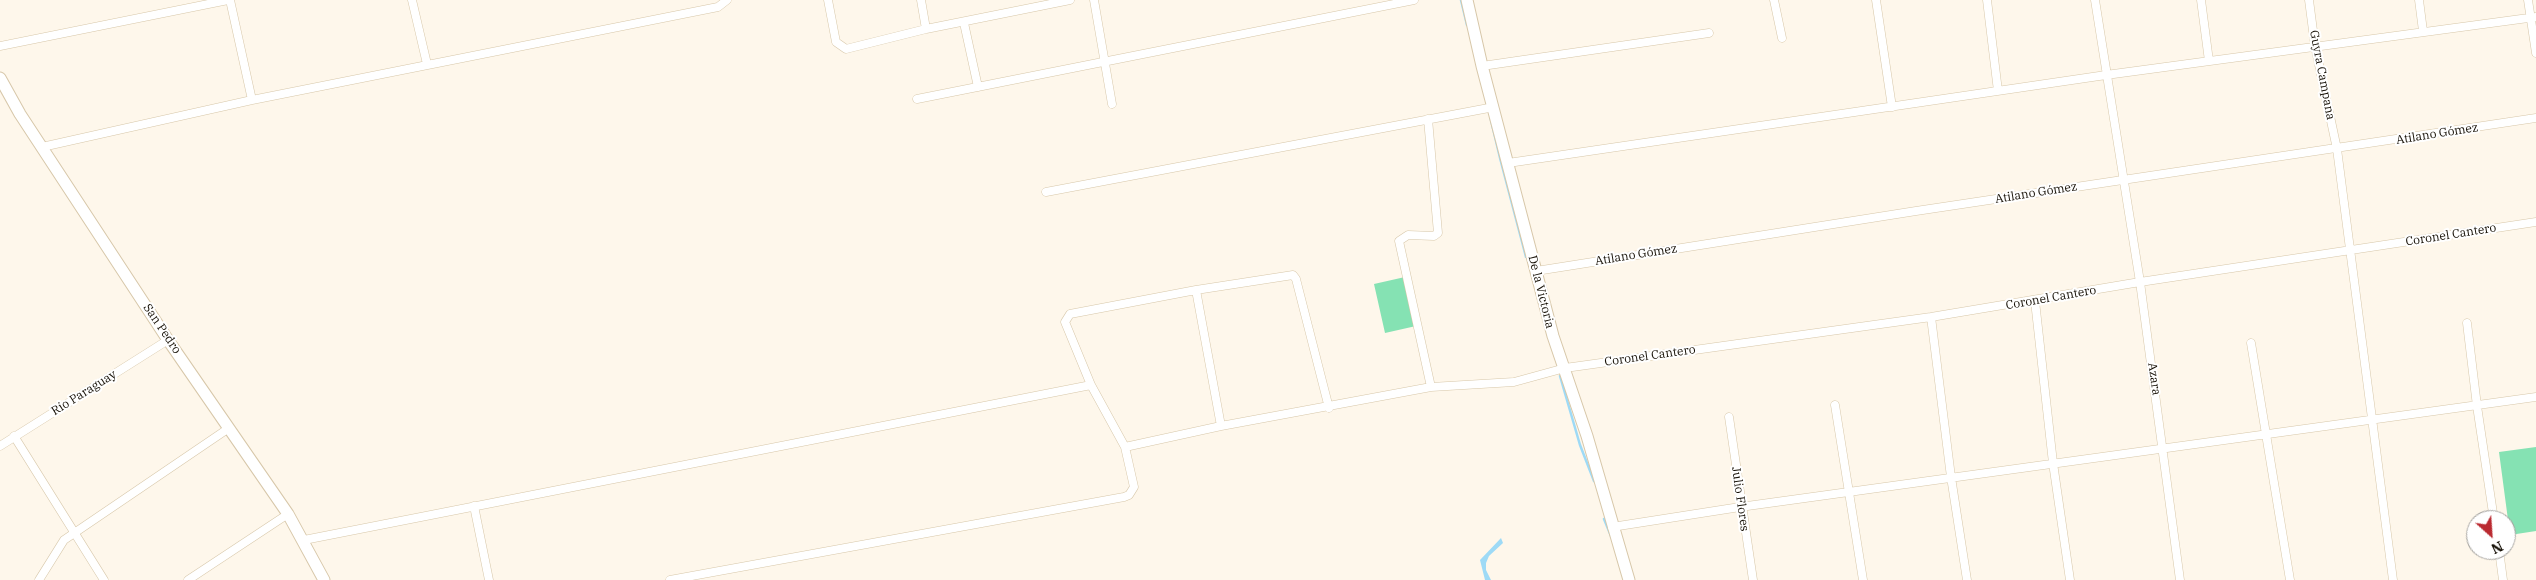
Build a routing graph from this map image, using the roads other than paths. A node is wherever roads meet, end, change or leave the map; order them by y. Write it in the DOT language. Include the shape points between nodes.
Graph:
graph roads {
  1 [pos="229,0"];
  2 [pos="412,0"];
  3 [pos="728,0"];
  4 [pos="828,0"];
  5 [pos="921,0"];
  6 [pos="1070,0"];
  7 [pos="1094,0"];
  8 [pos="1414,0"];
  9 [pos="1467,0"];
  10 [pos="1774,0"];
  11 [pos="1876,0"];
  12 [pos="1987,0"];
  13 [pos="2095,0"];
  14 [pos="2200,0"];
  15 [pos="2309,0"];
  16 [pos="2419,0"];
  17 [pos="2528,0"];
  18 [pos="2533,17"];
  19 [pos="964,23"];
  20 [pos="926,29"];
  21 [pos="2423,31"];
  22 [pos="1709,33"];
  23 [pos="1782,38"];
  24 [pos="0,46"];
  25 [pos="2315,46"];
  26 [pos="2536,52"];
  27 [pos="1104,60"];
  28 [pos="2209,61"];
  29 [pos="427,64"];
  30 [pos="1482,66"];
  31 [pos="2106,75"];
  32 [pos="0,78"];
  33 [pos="978,87"];
  34 [pos="1998,91"];
  35 [pos="916,99"];
  36 [pos="252,100"];
  37 [pos="1112,104"];
  38 [pos="1494,107"];
  39 [pos="1892,107"];
  40 [pos="2536,118"];
  41 [pos="1428,119"];
  42 [pos="42,147"];
  43 [pos="2337,149"];
  44 [pos="1508,163"];
  45 [pos="2124,179"];
  46 [pos="1046,192"];
  47 [pos="2536,222"];
  48 [pos="2349,250"];
  49 [pos="1536,271"];
  50 [pos="2140,282"];
  51 [pos="1196,290"];
  52 [pos="2035,301"];
  53 [pos="1932,317"];
  54 [pos="2467,323"];
  55 [pos="168,340"];
  56 [pos="2251,343"];
  57 [pos="1564,368"];
  58 [pos="1091,385"];
  59 [pos="1432,387"];
  60 [pos="2536,397"];
  61 [pos="1835,405"];
  62 [pos="2476,406"];
  63 [pos="1329,408"];
  64 [pos="1729,417"];
  65 [pos="2372,419"];
  66 [pos="1221,426"];
  67 [pos="229,428"];
  68 [pos="2266,433"];
  69 [pos="14,436"];
  70 [pos="0,446"];
  71 [pos="1125,447"];
  72 [pos="2164,448"];
  73 [pos="2054,463"];
  74 [pos="1951,477"];
  75 [pos="1848,492"];
  76 [pos="474,506"];
  77 [pos="1740,507"];
  78 [pos="2492,510"];
  79 [pos="288,514"];
  80 [pos="1612,528"];
  81 [pos="74,533"];
  82 [pos="304,540"];
  83 [pos="2500,560"];
  84 [pos="39,580"];
  85 [pos="104,580"];
  86 [pos="188,580"];
  87 [pos="324,580"];
  88 [pos="489,580"];
  89 [pos="670,580"];
  90 [pos="1628,580"];
  91 [pos="1752,580"];
  92 [pos="1863,580"];
  93 [pos="1967,580"];
  94 [pos="2070,580"];
  95 [pos="2180,580"];
  96 [pos="2290,580"];
  97 [pos="2393,580"];
  98 [pos="2503,580"];
  1 -- 24 [label="street"];
  1 -- 36 [label="street"];
  2 -- 29 [label="street"];
  3 -- 29 [label="street" via="718,6"];
  4 -- 20 [label="street" via="836,42 846,49"];
  5 -- 20 [label="street"];
  6 -- 19 [label="street"];
  7 -- 27 [label="street"];
  8 -- 27 [label="street"];
  9 -- 30 [label="main road, De la Victoria"];
  10 -- 23 [label="street"];
  11 -- 39 [label="street"];
  12 -- 34 [label="street"];
  13 -- 31 [label="street"];
  14 -- 28 [label="street"];
  15 -- 25 [label="street, Guyra Campana"];
  16 -- 21 [label="street"];
  17 -- 18 [label="street"];
  18 -- 21 [label="street"];
  18 -- 26 [label="street"];
  19 -- 20 [label="street"];
  19 -- 33 [label="street"];
  21 -- 25 [label="street"];
  22 -- 30 [label="street"];
  25 -- 28 [label="street"];
  25 -- 43 [label="street, Guyra Campana"];
  27 -- 33 [label="street"];
  27 -- 37 [label="street"];
  28 -- 31 [label="street"];
  29 -- 36 [label="street"];
  30 -- 38 [label="main road, De la Victoria"];
  31 -- 34 [label="street"];
  31 -- 45 [label="street, Azara"];
  32 -- 42 [label="main road, San Pedro"];
  33 -- 35 [label="street"];
  34 -- 39 [label="street"];
  36 -- 42 [label="street"];
  38 -- 41 [label="street"];
  38 -- 44 [label="main road, De la Victoria"];
  39 -- 44 [label="street"];
  40 -- 43 [label="street, Atilano Gómez"];
  41 -- 46 [label="street"];
  41 -- 59 [label="street" via="1438,233 1434,236 1408,235 1399,241"];
  42 -- 55 [label="main road, San Pedro"];
  43 -- 45 [label="street, Atilano Gómez"];
  43 -- 48 [label="street, Guyra Campana"];
  44 -- 49 [label="main road, De la Victoria"];
  45 -- 49 [label="street, Atilano Gómez"];
  45 -- 50 [label="street, Azara"];
  47 -- 48 [label="street, Coronel Cantero"];
  48 -- 50 [label="street, Coronel Cantero"];
  48 -- 65 [label="street, Guyra Campana"];
  49 -- 57 [label="main road, De la Victoria" via="1552,336"];
  50 -- 52 [label="street, Coronel Cantero"];
  50 -- 72 [label="street, Azara"];
  51 -- 58 [label="street" via="1067,316 1065,322"];
  51 -- 63 [label="street" via="1293,275"];
  51 -- 66 [label="street"];
  52 -- 53 [label="street, Coronel Cantero"];
  52 -- 73 [label="street"];
  53 -- 57 [label="street, Coronel Cantero"];
  53 -- 74 [label="street"];
  54 -- 62 [label="street"];
  55 -- 67 [label="main road, San Pedro"];
  55 -- 69 [label="street, Río Paraguay"];
  56 -- 68 [label="street"];
  57 -- 59 [label="street, Coronel Cantero" via="1514,382"];
  57 -- 80 [label="main road, De la Victoria"];
  58 -- 71 [label="street"];
  58 -- 76 [label="street"];
  59 -- 63 [label="street, Coronel Cantero"];
  60 -- 62 [label="street"];
  61 -- 75 [label="street"];
  62 -- 65 [label="street"];
  62 -- 78 [label="street"];
  63 -- 66 [label="street, Coronel Cantero"];
  64 -- 77 [label="street, Julio Flores"];
  65 -- 68 [label="street"];
  65 -- 97 [label="street, Guyra Campana"];
  66 -- 71 [label="street, Coronel Cantero"];
  67 -- 79 [label="main road, San Pedro"];
  67 -- 81 [label="street"];
  68 -- 72 [label="street"];
  68 -- 96 [label="street"];
  69 -- 70 [label="street, Río Paraguay"];
  69 -- 81 [label="street"];
  71 -- 89 [label="street" via="1134,486 1124,498"];
  72 -- 73 [label="street"];
  72 -- 95 [label="street, Azara"];
  73 -- 74 [label="street"];
  73 -- 94 [label="street"];
  74 -- 75 [label="street"];
  74 -- 93 [label="street"];
  75 -- 77 [label="street"];
  75 -- 92 [label="street"];
  76 -- 82 [label="street"];
  76 -- 88 [label="street"];
  77 -- 80 [label="street"];
  77 -- 91 [label="street, Julio Flores"];
  79 -- 82 [label="main road, San Pedro"];
  79 -- 86 [label="street"];
  80 -- 90 [label="main road, De la Victoria"];
  81 -- 84 [label="street" via="60,544"];
  81 -- 85 [label="street"];
  82 -- 87 [label="main road, San Pedro"];
  83 -- 98 [label="street"];
}
